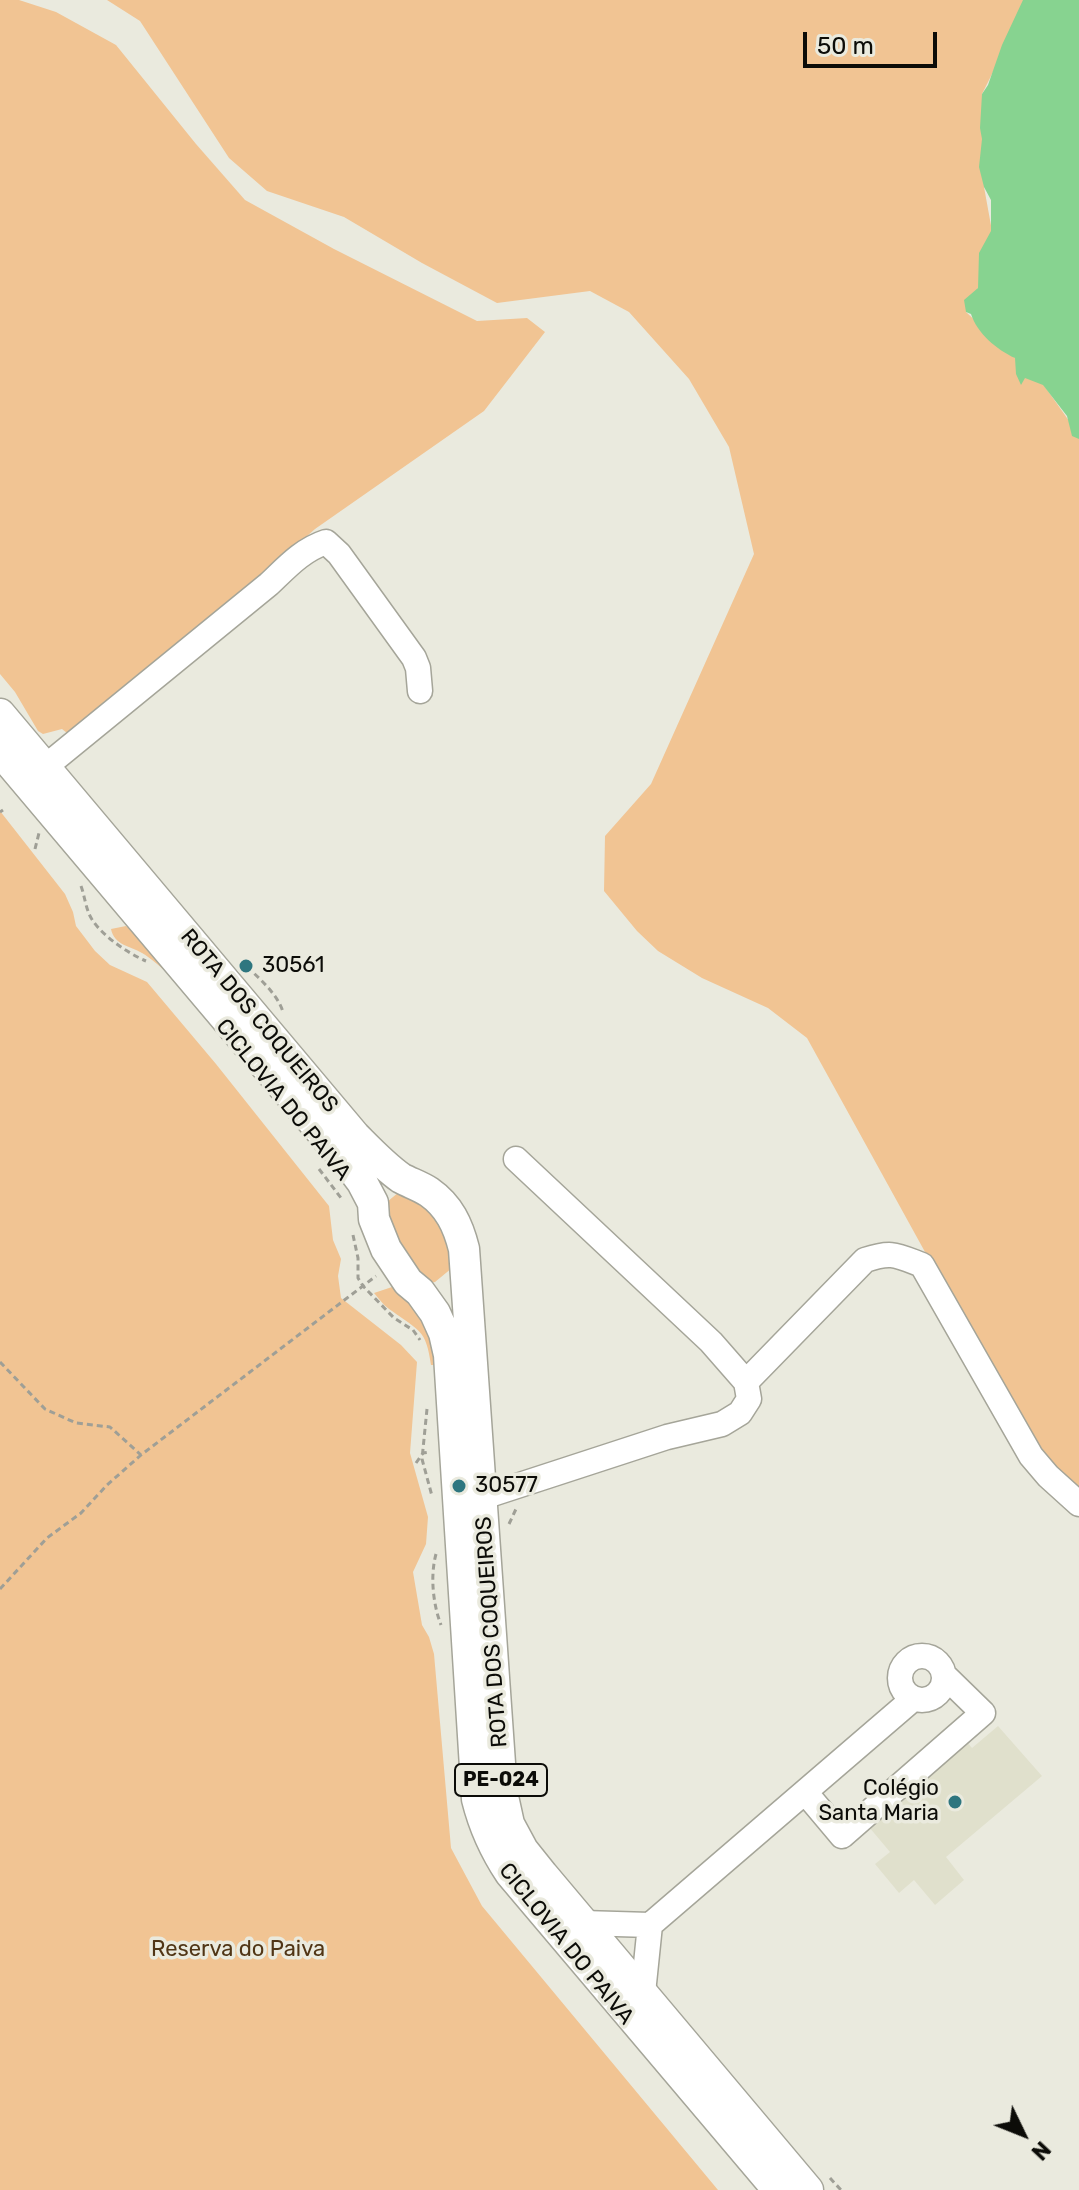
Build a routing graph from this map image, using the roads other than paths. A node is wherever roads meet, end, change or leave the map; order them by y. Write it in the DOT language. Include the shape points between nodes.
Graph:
graph roads {
  1 [pos="420,691"];
  2 [pos="0,714"];
  3 [pos="0,751"];
  4 [pos="45,767"];
  5 [pos="516,1159"];
  6 [pos="412,1182"];
  7 [pos="363,1225"];
  8 [pos="465,1264"];
  9 [pos="420,1292"];
  10 [pos="746,1382"];
  11 [pos="483,1497"];
  12 [pos="1079,1504"];
  13 [pos="944,1675"];
  14 [pos="913,1699"];
  15 [pos="805,1792"];
  16 [pos="583,1923"];
  17 [pos="650,1925"];
  18 [pos="643,1993"];
  19 [pos="823,2188"];
  20 [pos="778,2190"];
  1 -- 4 [label="street" via="414,658 326,542 299,555"];
  2 -- 4 [label="main road, ROTA DOS COQUEIROS / PE-024"];
  3 -- 7 [label="main road, ROTA DOS COQUEIROS / PE-024" via="347,1162 373,1203"];
  4 -- 6 [label="main road, ROTA DOS COQUEIROS / PE-024" via="355,1136"];
  5 -- 10 [label="street" via="711,1342"];
  6 -- 7 [label="main road" via="388,1193"];
  6 -- 8 [label="main road, ROTA DOS COQUEIROS / PE-024" via="447,1208 458,1226"];
  7 -- 9 [label="main road, ROTA DOS COQUEIROS / PE-024"];
  8 -- 9 [label="main road" via="443,1286"];
  8 -- 11 [label="main road, ROTA DOS COQUEIROS / PE-024"];
  9 -- 20 [label="main road, ROTA DOS COQUEIROS / PE-024" via="435,1313 449,1355 477,1799 485,1827 510,1873"];
  10 -- 11 [label="street" via="749,1399 740,1413 722,1424"];
  10 -- 12 [label="street" via="865,1260 886,1253 903,1257 922,1265 1031,1456"];
  11 -- 16 [label="main road, ROTA DOS COQUEIROS / PE-024" via="502,1792 509,1824 523,1850"];
  13 -- 14 [label="street" via="933,1698"];
  13 -- 14 [label="street" via="932,1658 905,1663 899,1676 902,1690"];
  13 -- 15 [label="street" via="983,1713 842,1836"];
  14 -- 15 [label="street"];
  15 -- 17 [label="street"];
  16 -- 17 [label="street"];
  16 -- 18 [label="main road, ROTA DOS COQUEIROS / PE-024"];
  17 -- 18 [label="street"];
  18 -- 19 [label="main road, ROTA DOS COQUEIROS / PE-024"];
}
